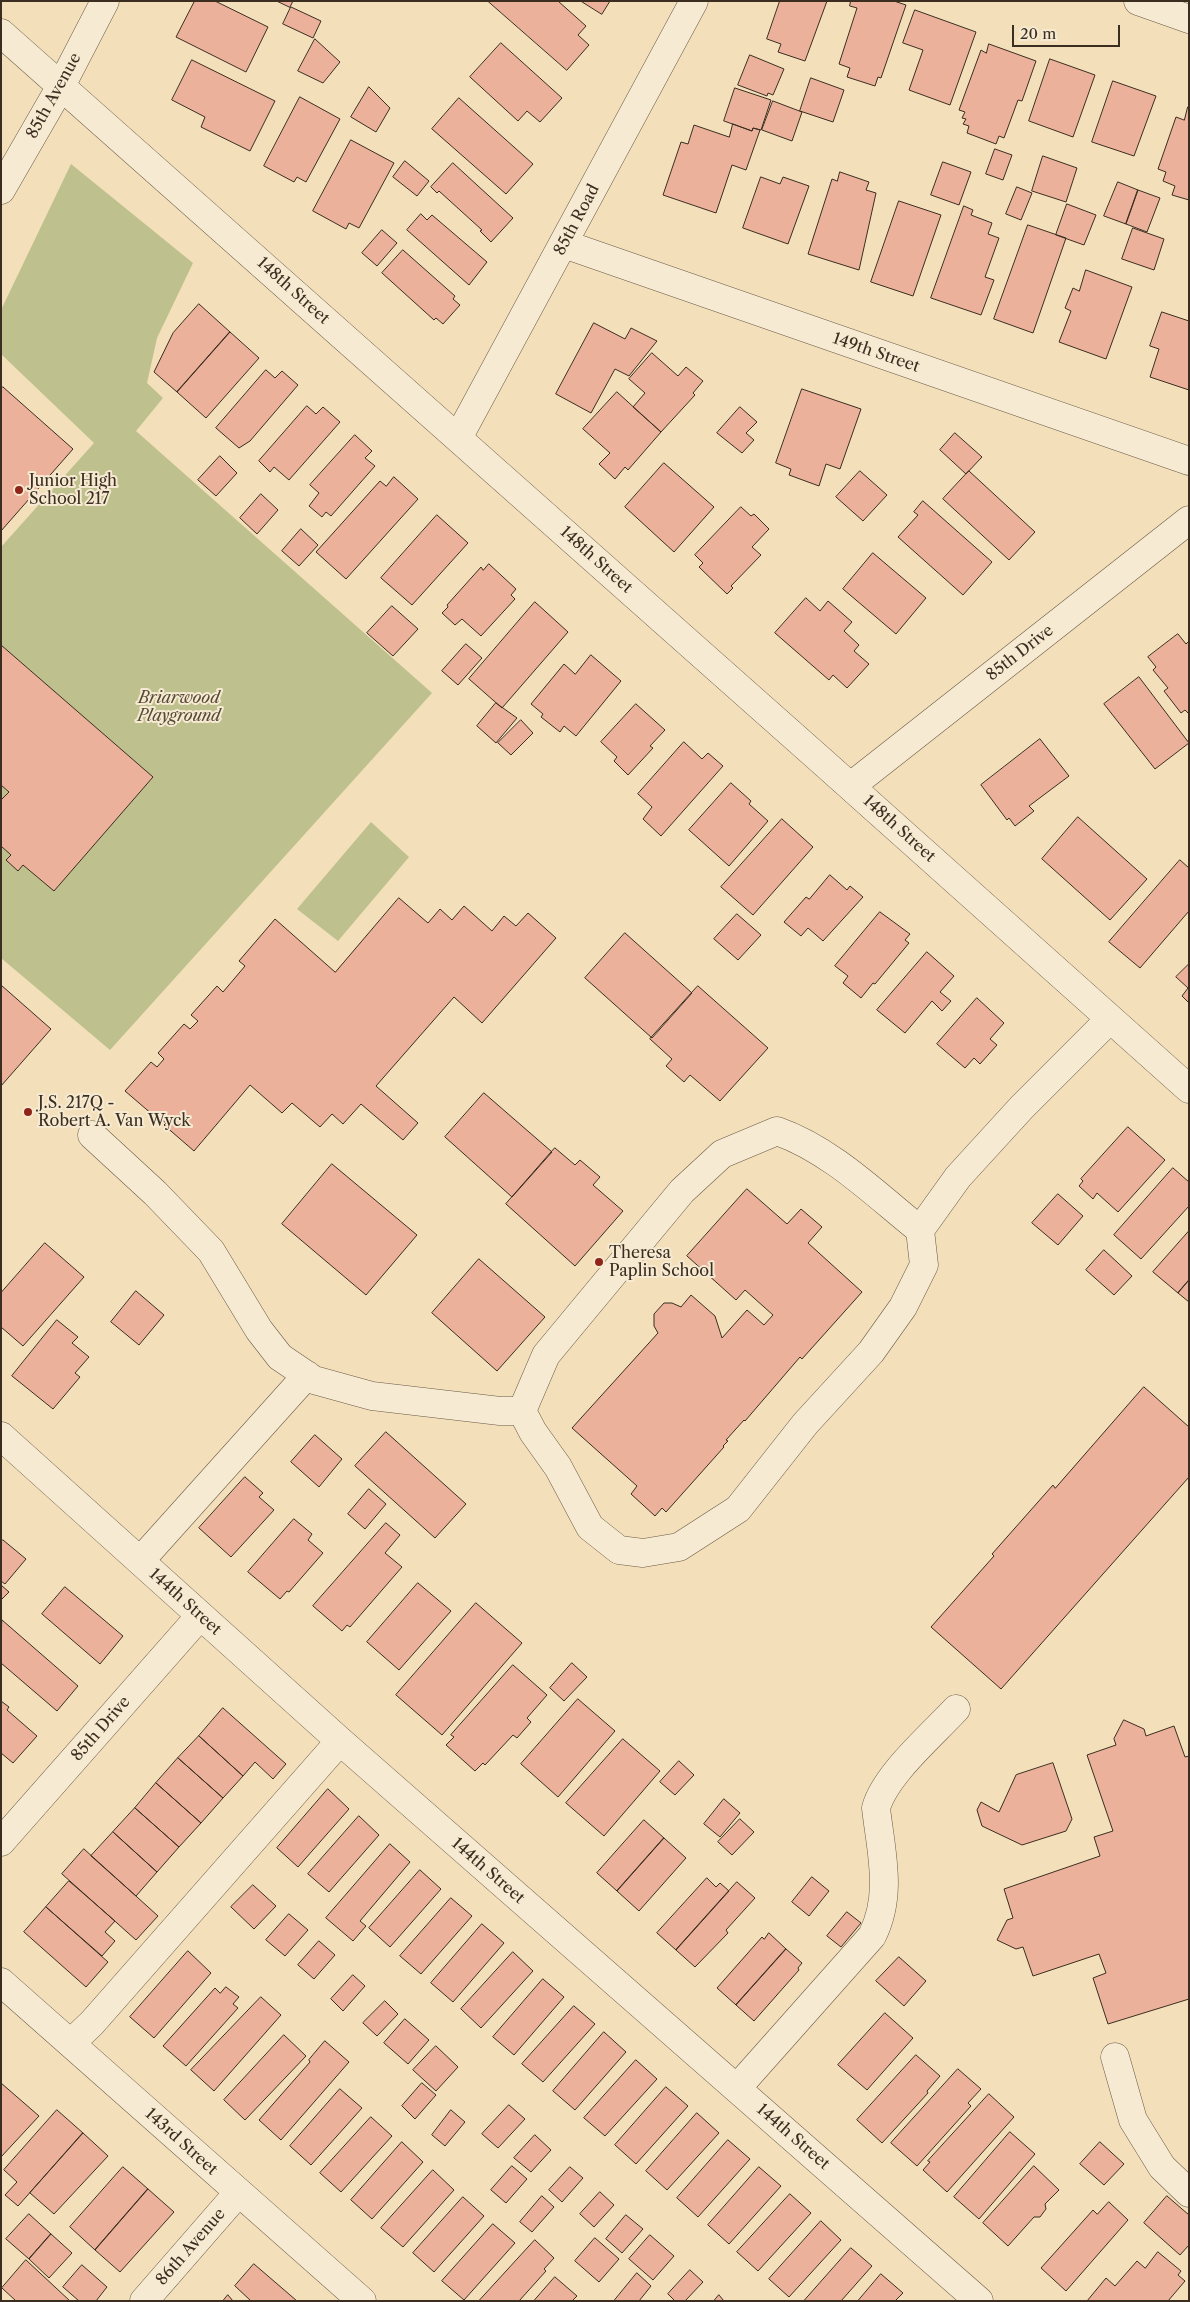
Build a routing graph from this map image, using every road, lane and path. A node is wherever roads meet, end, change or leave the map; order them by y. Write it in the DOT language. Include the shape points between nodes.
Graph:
graph roads {
  1 [pos="105,1"];
  2 [pos="694,1"];
  3 [pos="1138,1"];
  4 [pos="1189,19"];
  5 [pos="1,33"];
  6 [pos="61,86"];
  7 [pos="1,190"];
  8 [pos="564,244"];
  9 [pos="458,438"];
  10 [pos="1189,462"];
  11 [pos="1189,520"];
  12 [pos="851,786"];
  13 [pos="1110,1019"];
  14 [pos="1189,1090"];
  15 [pos="92,1134"];
  16 [pos="920,1230"];
  17 [pos="308,1375"];
  18 [pos="522,1411"];
  19 [pos="1,1436"];
  20 [pos="140,1561"];
  21 [pos="200,1616"];
  22 [pos="956,1709"];
  23 [pos="340,1741"];
  24 [pos="1,1842"];
  25 [pos="1,1982"];
  26 [pos="71,2043"];
  27 [pos="1115,2057"];
  28 [pos="737,2088"];
  29 [pos="238,2193"];
  30 [pos="1189,2193"];
  31 [pos="144,2301"];
  32 [pos="362,2301"];
  33 [pos="979,2301"];
  1 -- 6 [label="street, 85th Avenue"];
  2 -- 8 [label="street, 85th Road"];
  3 -- 4 [label="street"];
  5 -- 6 [label="street, 148th Street"];
  6 -- 7 [label="street, 85th Avenue"];
  6 -- 9 [label="street, 148th Street"];
  8 -- 9 [label="street, 85th Road"];
  8 -- 10 [label="street, 149th Street"];
  9 -- 12 [label="street, 148th Street"];
  11 -- 12 [label="street, 85th Drive"];
  12 -- 13 [label="street, 148th Street"];
  13 -- 14 [label="street, 148th Street"];
  13 -- 16 [label="street" via="958,1177"];
  15 -- 17 [label="street" via="211,1251 259,1330 280,1357"];
  16 -- 18 [label="street" via="836,1163 798,1138 777,1131 722,1154 682,1191 546,1355"];
  16 -- 18 [label="street" via="924,1265 903,1307 871,1352 805,1424 738,1509 679,1547 643,1553 619,1550 590,1527"];
  17 -- 18 [label="street" via="314,1380 372,1396 500,1412"];
  17 -- 20 [label="street"];
  19 -- 20 [label="street, 144th Street"];
  20 -- 21 [label="street, 144th Street"];
  21 -- 23 [label="street, 144th Street"];
  21 -- 24 [label="street, 85th Drive"];
  22 -- 28 [label="street" via="880,1796 876,1808 885,1882 880,1920 872,1936"];
  23 -- 26 [label="street"];
  23 -- 28 [label="street, 144th Street"];
  25 -- 26 [label="street, 143rd Street"];
  26 -- 29 [label="street, 143rd Street"];
  27 -- 30 [label="street" via="1133,2120 1162,2167"];
  28 -- 33 [label="street, 144th Street"];
  29 -- 31 [label="street, 86th Avenue"];
  29 -- 32 [label="street, 143rd Street"];
}
